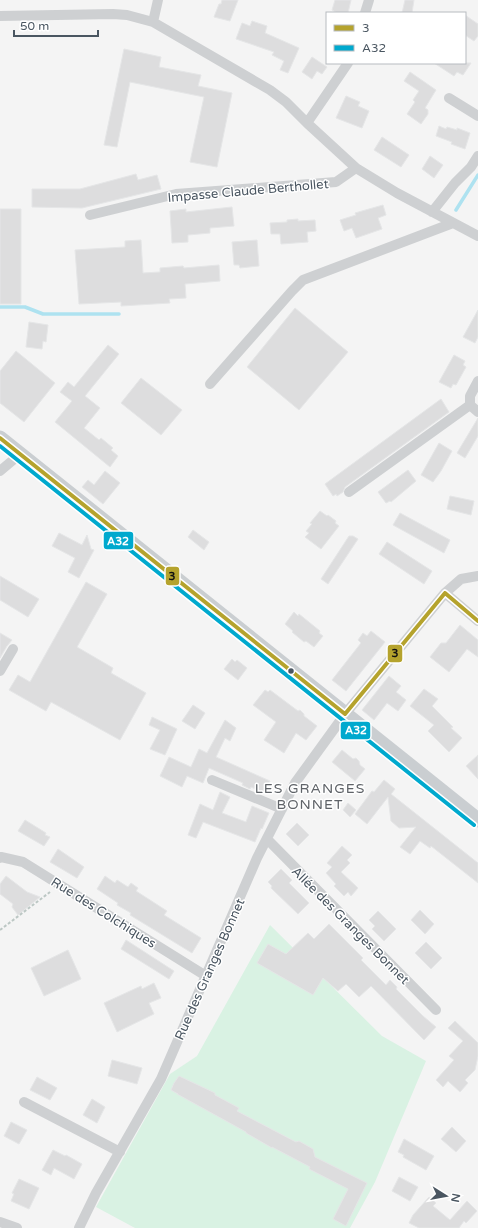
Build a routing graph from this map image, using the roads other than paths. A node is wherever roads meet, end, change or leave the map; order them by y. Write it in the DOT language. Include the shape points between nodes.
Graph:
graph roads {
  1 [pos="158,0"];
  2 [pos="369,0"];
  3 [pos="365,12"];
  4 [pos="0,16"];
  5 [pos="152,22"];
  6 [pos="347,64"];
  7 [pos="449,98"];
  8 [pos="478,116"];
  9 [pos="307,123"];
  10 [pos="478,156"];
  11 [pos="356,168"];
  12 [pos="432,212"];
  13 [pos="90,215"];
  14 [pos="453,223"];
  15 [pos="478,236"];
  16 [pos="478,381"];
  17 [pos="210,384"];
  18 [pos="474,409"];
  19 [pos="0,438"];
  20 [pos="19,454"];
  21 [pos="0,471"];
  22 [pos="350,492"];
  23 [pos="478,576"];
  24 [pos="445,593"];
  25 [pos="478,621"];
  26 [pos="13,649"];
  27 [pos="0,671"];
  28 [pos="345,714"];
  29 [pos="212,780"];
  30 [pos="282,809"];
  31 [pos="478,820"];
  32 [pos="267,839"];
  33 [pos="0,858"];
  34 [pos="206,976"];
  35 [pos="436,1010"];
  36 [pos="24,1102"];
  37 [pos="120,1152"];
  38 [pos="0,1222"];
  39 [pos="17,1228"];
  40 [pos="79,1228"];
  1 -- 5 [label="street"];
  2 -- 3 [label="street"];
  4 -- 5 [label="street" via="113,14"];
  5 -- 9 [label="street" via="270,90"];
  6 -- 9 [label="street"];
  7 -- 8 [label="street"];
  9 -- 11 [label="street"];
  10 -- 12 [label="street"];
  11 -- 12 [label="street"];
  11 -- 13 [label="street, Impasse Claude Berthollet" via="336,182 176,194"];
  12 -- 14 [label="street"];
  14 -- 15 [label="street"];
  14 -- 17 [label="street" via="303,280"];
  16 -- 18 [label="street" via="470,396"];
  18 -- 22 [label="street"];
  19 -- 20 [label="main road"];
  20 -- 21 [label="street"];
  20 -- 28 [label="main road"];
  23 -- 24 [label="street, Rue des Granges Bonnet" via="461,579"];
  24 -- 25 [label="street"];
  24 -- 28 [label="street, Rue des Granges Bonnet"];
  26 -- 27 [label="street"];
  28 -- 30 [label="street, Rue des Granges Bonnet" via="294,783"];
  28 -- 31 [label="main road"];
  29 -- 30 [label="street"];
  30 -- 32 [label="street, Rue des Granges Bonnet"];
  32 -- 34 [label="street, Rue des Granges Bonnet"];
  32 -- 35 [label="street, Allée des Granges Bonnet"];
  33 -- 34 [label="street, Rue des Colchiques" via="23,862"];
  34 -- 37 [label="street, Rue des Granges Bonnet" via="161,1079"];
  36 -- 37 [label="street"];
  37 -- 40 [label="street, Rue des Granges Bonnet"];
  38 -- 39 [label="street"];
}
